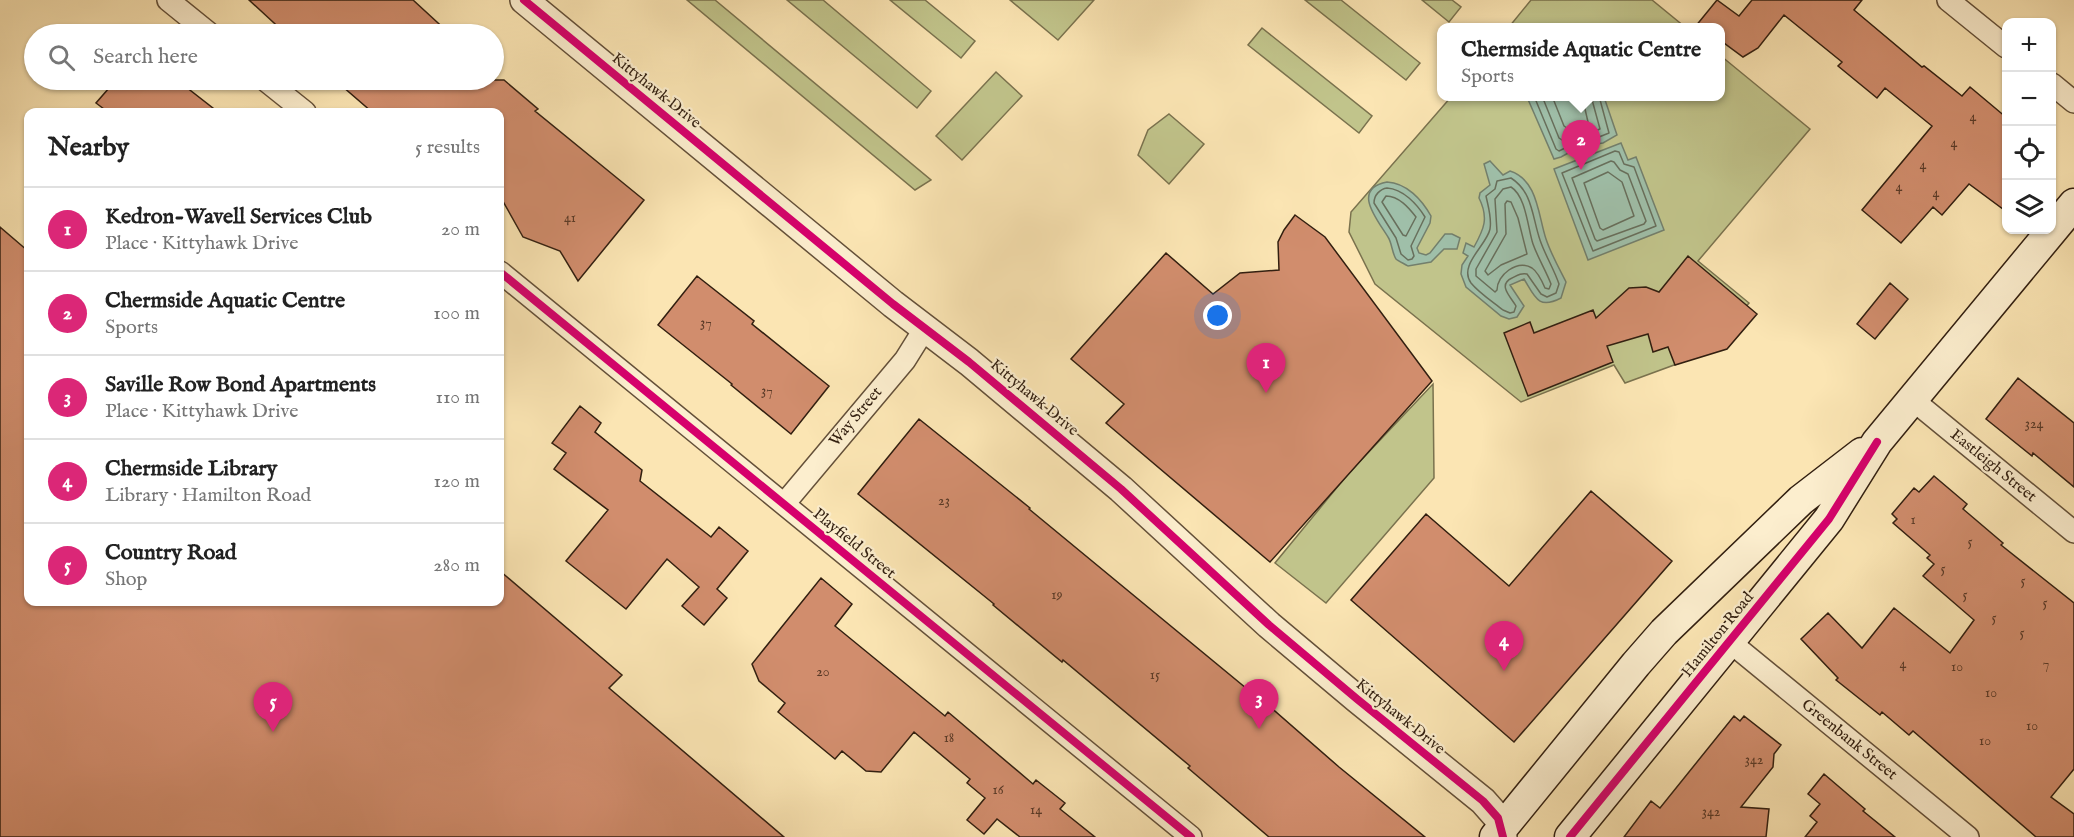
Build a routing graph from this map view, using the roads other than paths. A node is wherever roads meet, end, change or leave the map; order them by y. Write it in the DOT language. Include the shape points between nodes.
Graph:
graph roads {
  1 [pos="168,0"];
  2 [pos="524,0"];
  3 [pos="1948,0"];
  4 [pos="198,24"];
  5 [pos="2002,44"];
  6 [pos="2056,87"];
  7 [pos="278,90"];
  8 [pos="2074,102"];
  9 [pos="300,108"];
  10 [pos="2074,204"];
  11 [pos="504,275"];
  12 [pos="925,328"];
  13 [pos="1913,400"];
  14 [pos="1877,442"];
  15 [pos="784,504"];
  16 [pos="2074,532"];
  17 [pos="1730,642"];
  18 [pos="1500,834"];
  19 [pos="1191,837"];
  20 [pos="1570,837"];
  21 [pos="1968,837"];
  1 -- 4 [label="street"];
  2 -- 12 [label="street, Kittyhawk Drive"];
  3 -- 5 [label="street"];
  6 -- 8 [label="street"];
  7 -- 9 [label="street"];
  10 -- 13 [label="main road, Hamilton Road"];
  11 -- 15 [label="street, Playfield Street"];
  12 -- 15 [label="street, Way Street" via="905,360"];
  12 -- 18 [label="street, Kittyhawk Drive" via="1112,481 1269,625 1483,801 1498,818"];
  13 -- 14 [label="main road, Hamilton Road"];
  13 -- 16 [label="street, Eastleigh Street"];
  14 -- 17 [label="main road, Hamilton Road" via="1829,519"];
  14 -- 18 [label="main road, Hamilton Road" via="1801,500 1664,632"];
  15 -- 19 [label="street, Playfield Street"];
  17 -- 20 [label="main road, Hamilton Road"];
  17 -- 21 [label="street, Greenbank Street"];
}
